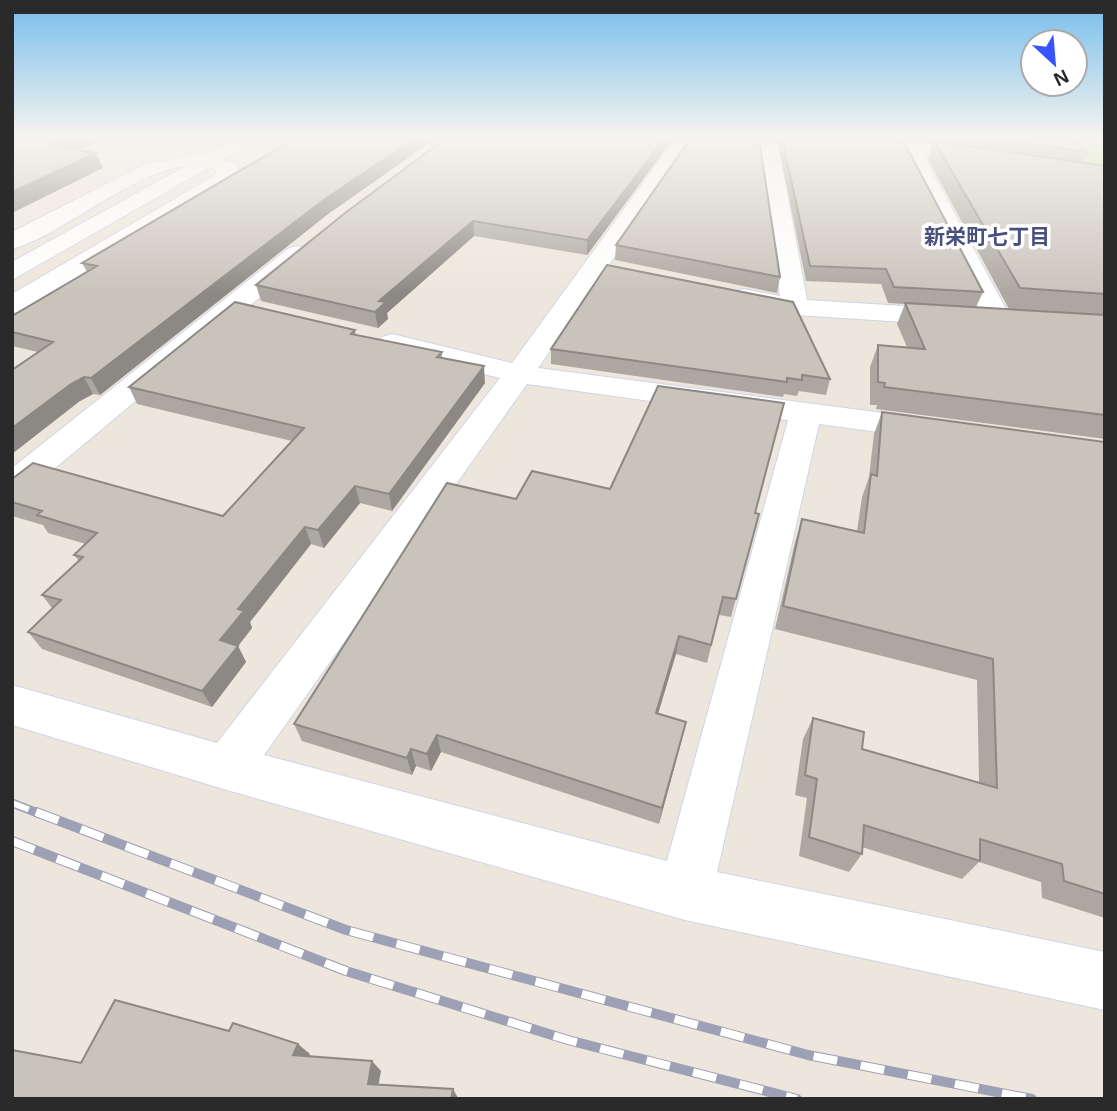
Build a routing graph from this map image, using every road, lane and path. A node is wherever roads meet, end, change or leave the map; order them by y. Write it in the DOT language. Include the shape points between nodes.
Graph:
graph roads {
  1 [pos="109,191"];
  2 [pos="156,191"];
  3 [pos="204,191"];
  4 [pos="655,191"];
  5 [pos="776,191"];
  6 [pos="934,191"];
  7 [pos="317,238"];
  8 [pos="12,242"];
  9 [pos="12,272"];
  10 [pos="715,291"];
  11 [pos="233,305"];
  12 [pos="12,306"];
  13 [pos="795,307"];
  14 [pos="272,315"];
  15 [pos="363,337"];
  16 [pos="519,374"];
  17 [pos="806,412"];
  18 [pos="955,433"];
  19 [pos="12,486"];
  20 [pos="12,705"];
  21 [pos="227,768"];
  22 [pos="685,893"];
  23 [pos="1105,981"];
  1 -- 8 [label="street"];
  2 -- 9 [label="street"];
  3 -- 12 [label="street"];
  4 -- 16 [label="street" via="608,270"];
  5 -- 13 [label="street"];
  6 -- 13 [label="street" via="1011,321"];
  7 -- 11 [label="street"];
  10 -- 13 [label="street"];
  11 -- 14 [label="street"];
  11 -- 19 [label="street"];
  15 -- 16 [label="street"];
  16 -- 17 [label="street"];
  16 -- 21 [label="street"];
  17 -- 18 [label="street"];
  17 -- 22 [label="street"];
  20 -- 21 [label="street"];
  21 -- 22 [label="street"];
  22 -- 23 [label="street"];
}
